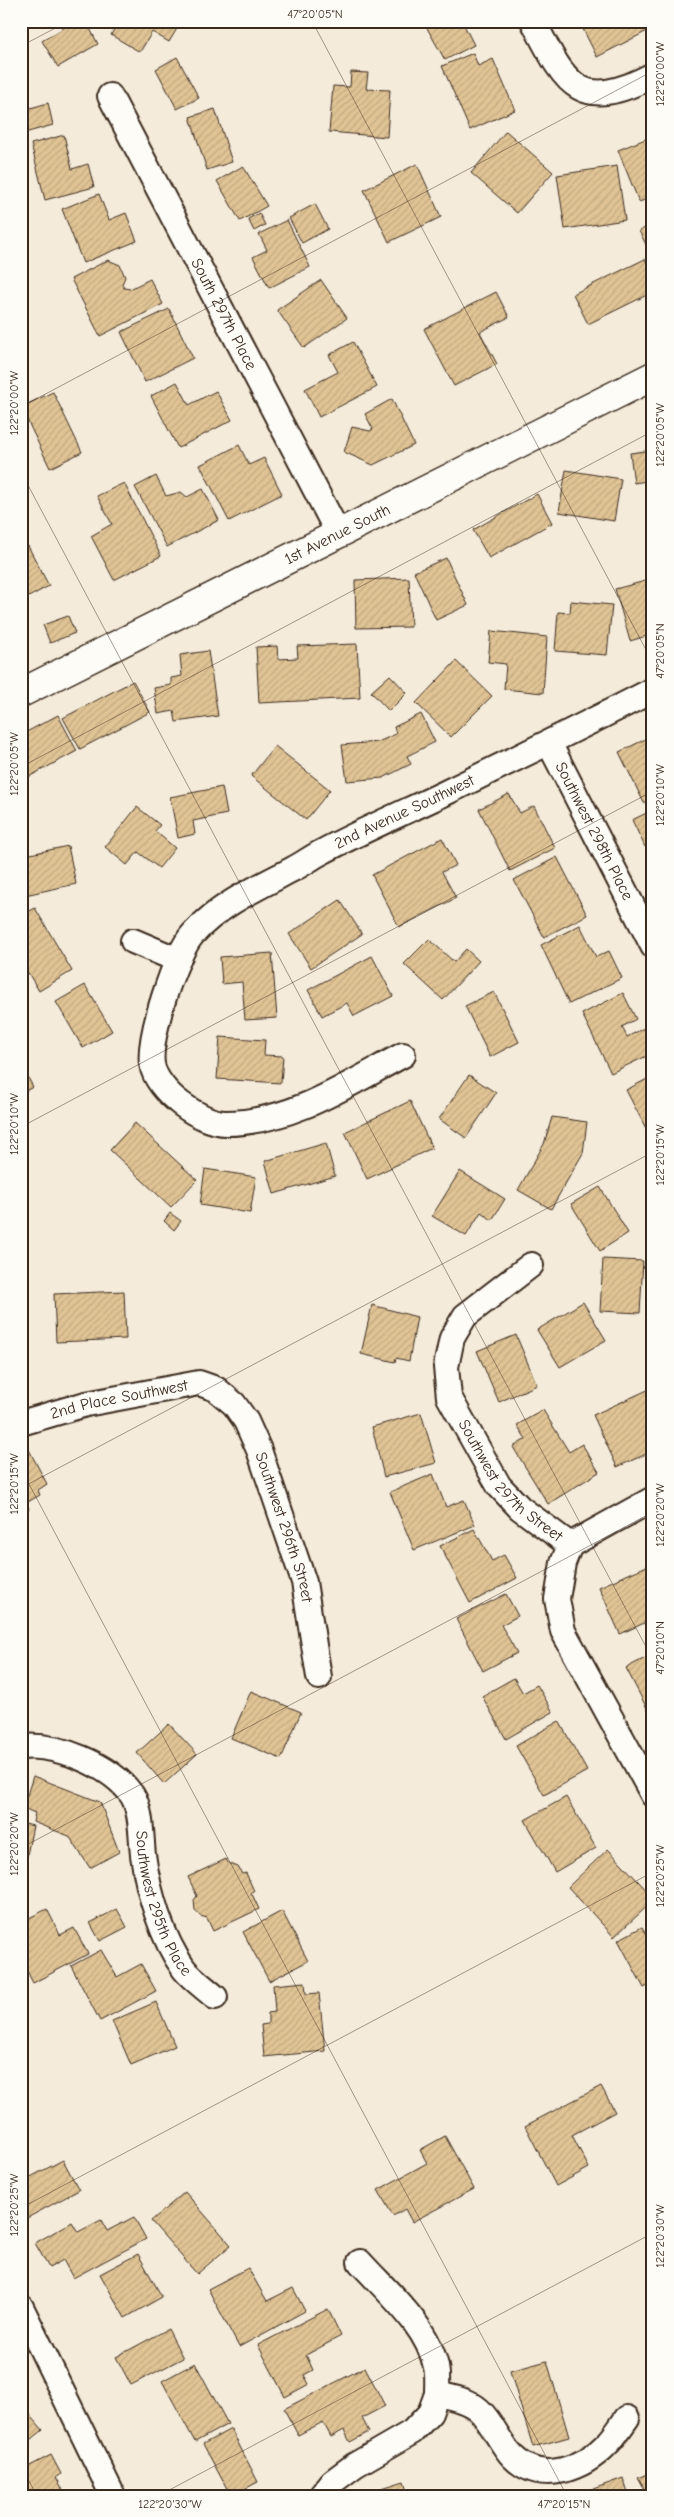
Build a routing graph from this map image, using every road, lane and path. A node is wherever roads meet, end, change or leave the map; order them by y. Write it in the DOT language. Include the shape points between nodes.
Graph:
graph roads {
  1 [pos="533,21"];
  2 [pos="653,75"];
  3 [pos="110,96"];
  4 [pos="653,376"];
  5 [pos="338,534"];
  6 [pos="653,690"];
  7 [pos="21,693"];
  8 [pos="549,743"];
  9 [pos="133,941"];
  10 [pos="653,946"];
  11 [pos="178,960"];
  12 [pos="403,1055"];
  13 [pos="531,1265"];
  14 [pos="216,1390"];
  15 [pos="21,1423"];
  16 [pos="653,1499"];
  17 [pos="570,1545"];
  18 [pos="319,1677"];
  19 [pos="21,1747"];
  20 [pos="651,1786"];
  21 [pos="215,1997"];
  22 [pos="360,2262"];
  23 [pos="21,2307"];
  24 [pos="437,2394"];
  25 [pos="627,2418"];
  26 [pos="113,2496"];
  27 [pos="321,2496"];
  1 -- 2 [label="street" via="556,65 568,81 584,91 604,93 629,88"];
  3 -- 5 [label="street, South 297th Place"];
  4 -- 5 [label="street, 1st Avenue South"];
  5 -- 7 [label="street, 1st Avenue South"];
  6 -- 8 [label="street, 2nd Avenue Southwest"];
  8 -- 10 [label="street, Southwest 298th Place"];
  8 -- 11 [label="street, 2nd Avenue Southwest" via="263,883 234,901 192,935"];
  9 -- 11 [label="street"];
  11 -- 12 [label="street, 2nd Avenue Southwest" via="151,1056 156,1075 176,1100 201,1117 223,1124 284,1114"];
  13 -- 17 [label="street, Southwest 297th Street" via="465,1316 452,1338 446,1367 449,1397 499,1486 520,1508"];
  14 -- 15 [label="street, 2nd Place Southwest" via="199,1383 86,1404"];
  14 -- 18 [label="street, Southwest 296th Street" via="234,1404 259,1450 304,1582"];
  16 -- 17 [label="street"];
  17 -- 20 [label="street, Southwest 297th Street" via="563,1563 557,1599 563,1631"];
  19 -- 21 [label="street, Southwest 295th Place" via="38,1745 94,1764 133,1796 147,1883 156,1912 184,1970"];
  22 -- 24 [label="street" via="410,2318 428,2344 436,2367"];
  23 -- 26 [label="street"];
  24 -- 25 [label="street" via="462,2400 479,2410 513,2458 529,2470 569,2470 588,2460 608,2443"];
  24 -- 27 [label="street" via="430,2413 412,2432 355,2465 332,2482"];
}
